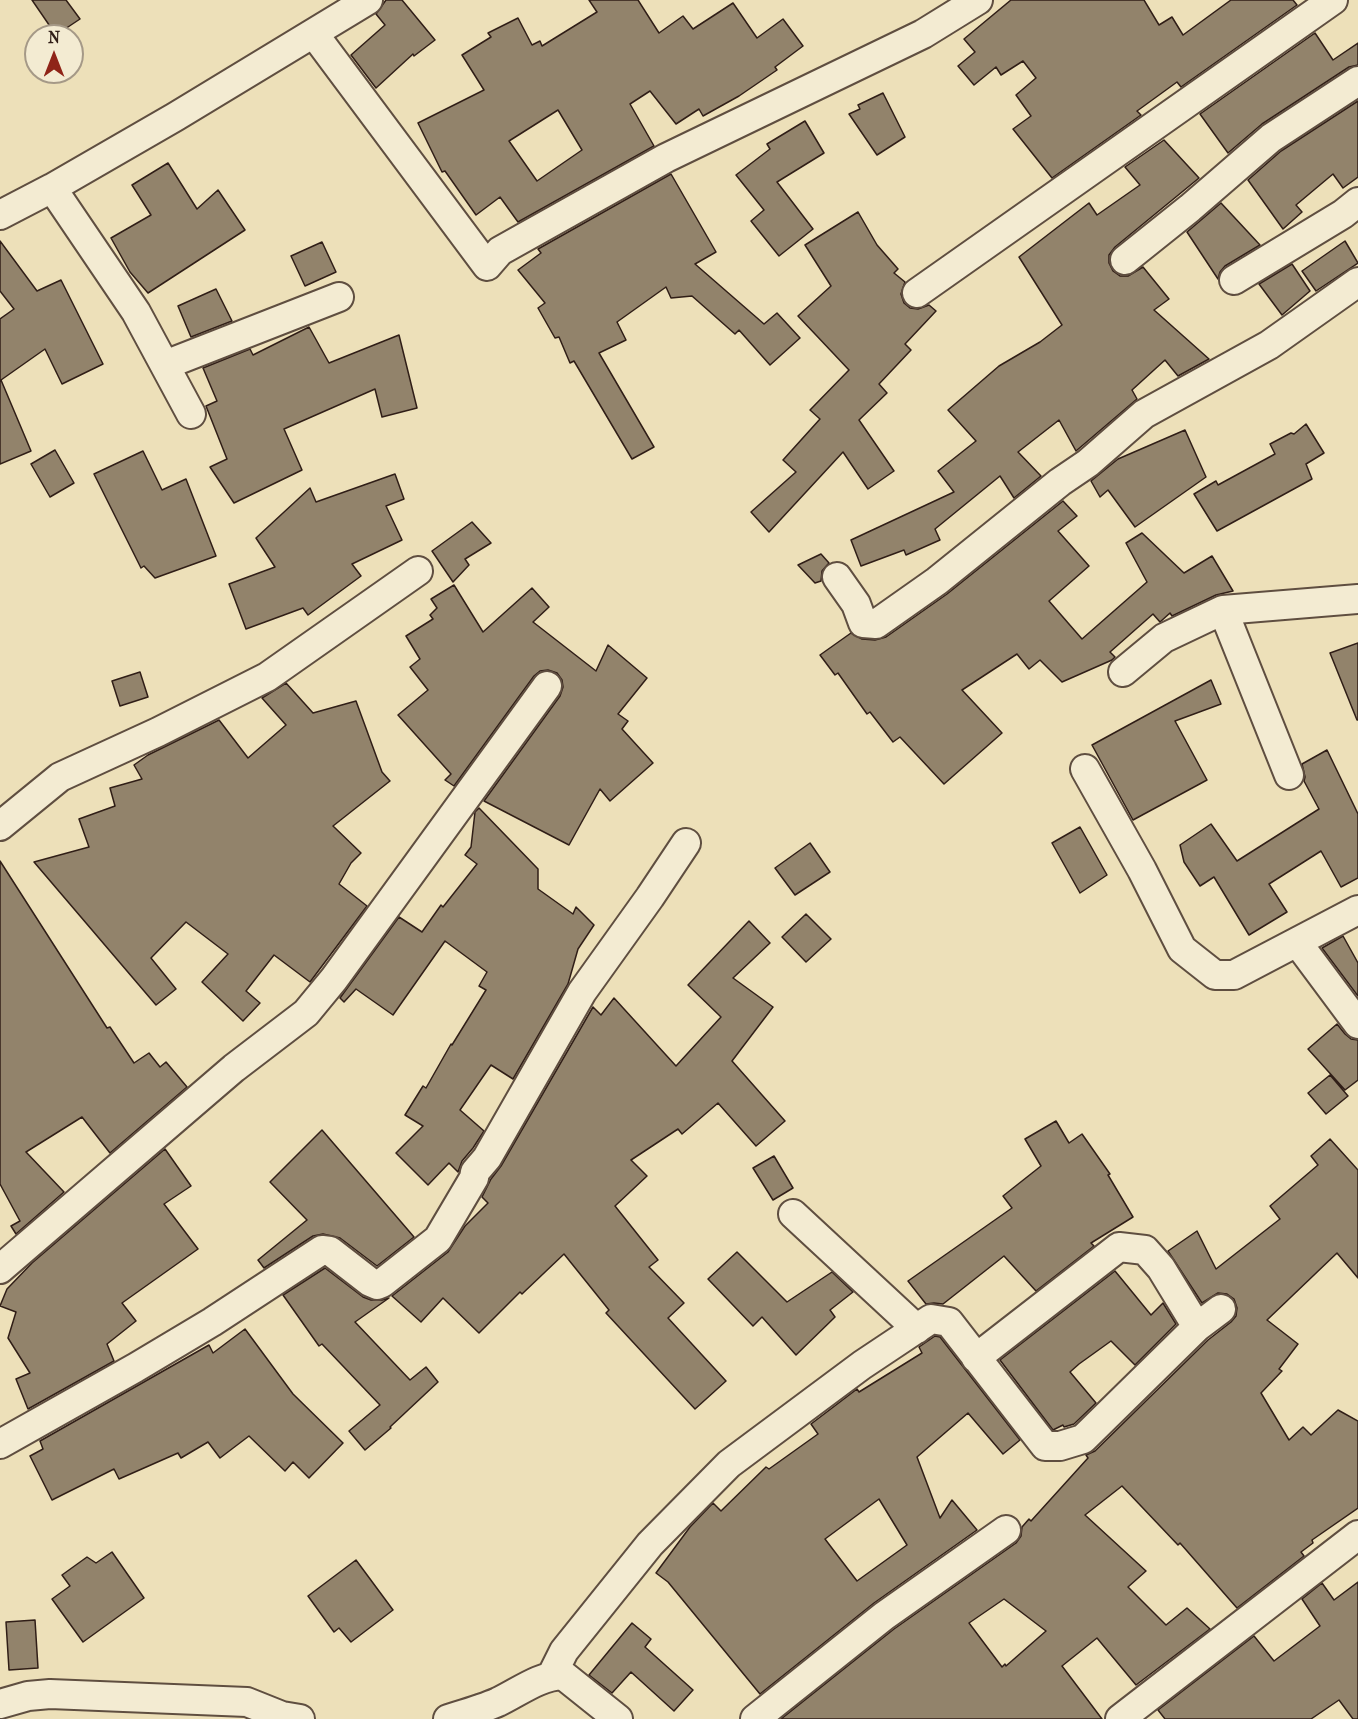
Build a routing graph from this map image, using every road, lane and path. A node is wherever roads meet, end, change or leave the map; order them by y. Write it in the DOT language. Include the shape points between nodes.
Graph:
graph roads {
  1 [pos="368,0"];
  2 [pos="978,0"];
  3 [pos="1333,0"];
  4 [pos="314,34"];
  5 [pos="1358,81"];
  6 [pos="52,188"];
  7 [pos="0,215"];
  8 [pos="1353,216"];
  9 [pos="1125,260"];
  10 [pos="1234,280"];
  11 [pos="1358,282"];
  12 [pos="916,293"];
  13 [pos="339,297"];
  14 [pos="165,365"];
  15 [pos="190,414"];
  16 [pos="418,572"];
  17 [pos="837,577"];
  18 [pos="1358,600"];
  19 [pos="1223,610"];
  20 [pos="1123,672"];
  21 [pos="547,686"];
  22 [pos="1085,769"];
  23 [pos="1289,775"];
  24 [pos="0,826"];
  25 [pos="686,843"];
  26 [pos="1358,910"];
  27 [pos="1297,942"];
  28 [pos="1358,1024"];
  29 [pos="793,1214"];
  30 [pos="0,1269"];
  31 [pos="1221,1309"];
  32 [pos="1197,1327"];
  33 [pos="917,1329"];
  34 [pos="976,1358"];
  35 [pos="0,1444"];
  36 [pos="1006,1530"];
  37 [pos="1358,1535"];
  38 [pos="552,1676"];
  39 [pos="0,1704"];
  40 [pos="300,1719"];
  41 [pos="448,1719"];
  42 [pos="618,1719"];
  43 [pos="755,1719"];
  44 [pos="1120,1719"];
  1 -- 4 [label="street"];
  2 -- 4 [label="street" via="923,34 666,158 500,251 487,266"];
  3 -- 12 [label="street"];
  4 -- 6 [label="street"];
  5 -- 9 [label="street" via="1271,138"];
  6 -- 7 [label="street"];
  6 -- 14 [label="street" via="136,312"];
  8 -- 10 [label="street"];
  11 -- 17 [label="street" via="1269,345 1144,414 1088,463 876,624 863,623 856,604"];
  13 -- 14 [label="street"];
  14 -- 15 [label="street"];
  16 -- 24 [label="street" via="267,677 60,777"];
  18 -- 19 [label="street"];
  19 -- 20 [label="street" via="1164,638"];
  19 -- 23 [label="street"];
  21 -- 30 [label="street" via="306,1013 234,1068"];
  22 -- 27 [label="street" via="1182,949 1215,975 1234,975"];
  25 -- 35 [label="street" via="582,992 438,1239 377,1285 330,1251 322,1250 212,1322"];
  26 -- 27 [label="street"];
  27 -- 28 [label="street"];
  29 -- 33 [label="street"];
  31 -- 32 [label="street"];
  32 -- 34 [label="street" via="1146,1250 1119,1247"];
  32 -- 34 [label="street" via="1083,1439 1060,1446 1045,1446"];
  33 -- 34 [label="street" via="931,1319 949,1322"];
  33 -- 38 [label="street" via="729,1464 650,1544 564,1651"];
  36 -- 43 [label="street" via="884,1616"];
  37 -- 44 [label="street"];
  38 -- 41 [label="street" via="496,1703"];
  38 -- 42 [label="street" via="563,1675"];
  39 -- 40 [label="street" via="50,1694 247,1702"];
}
